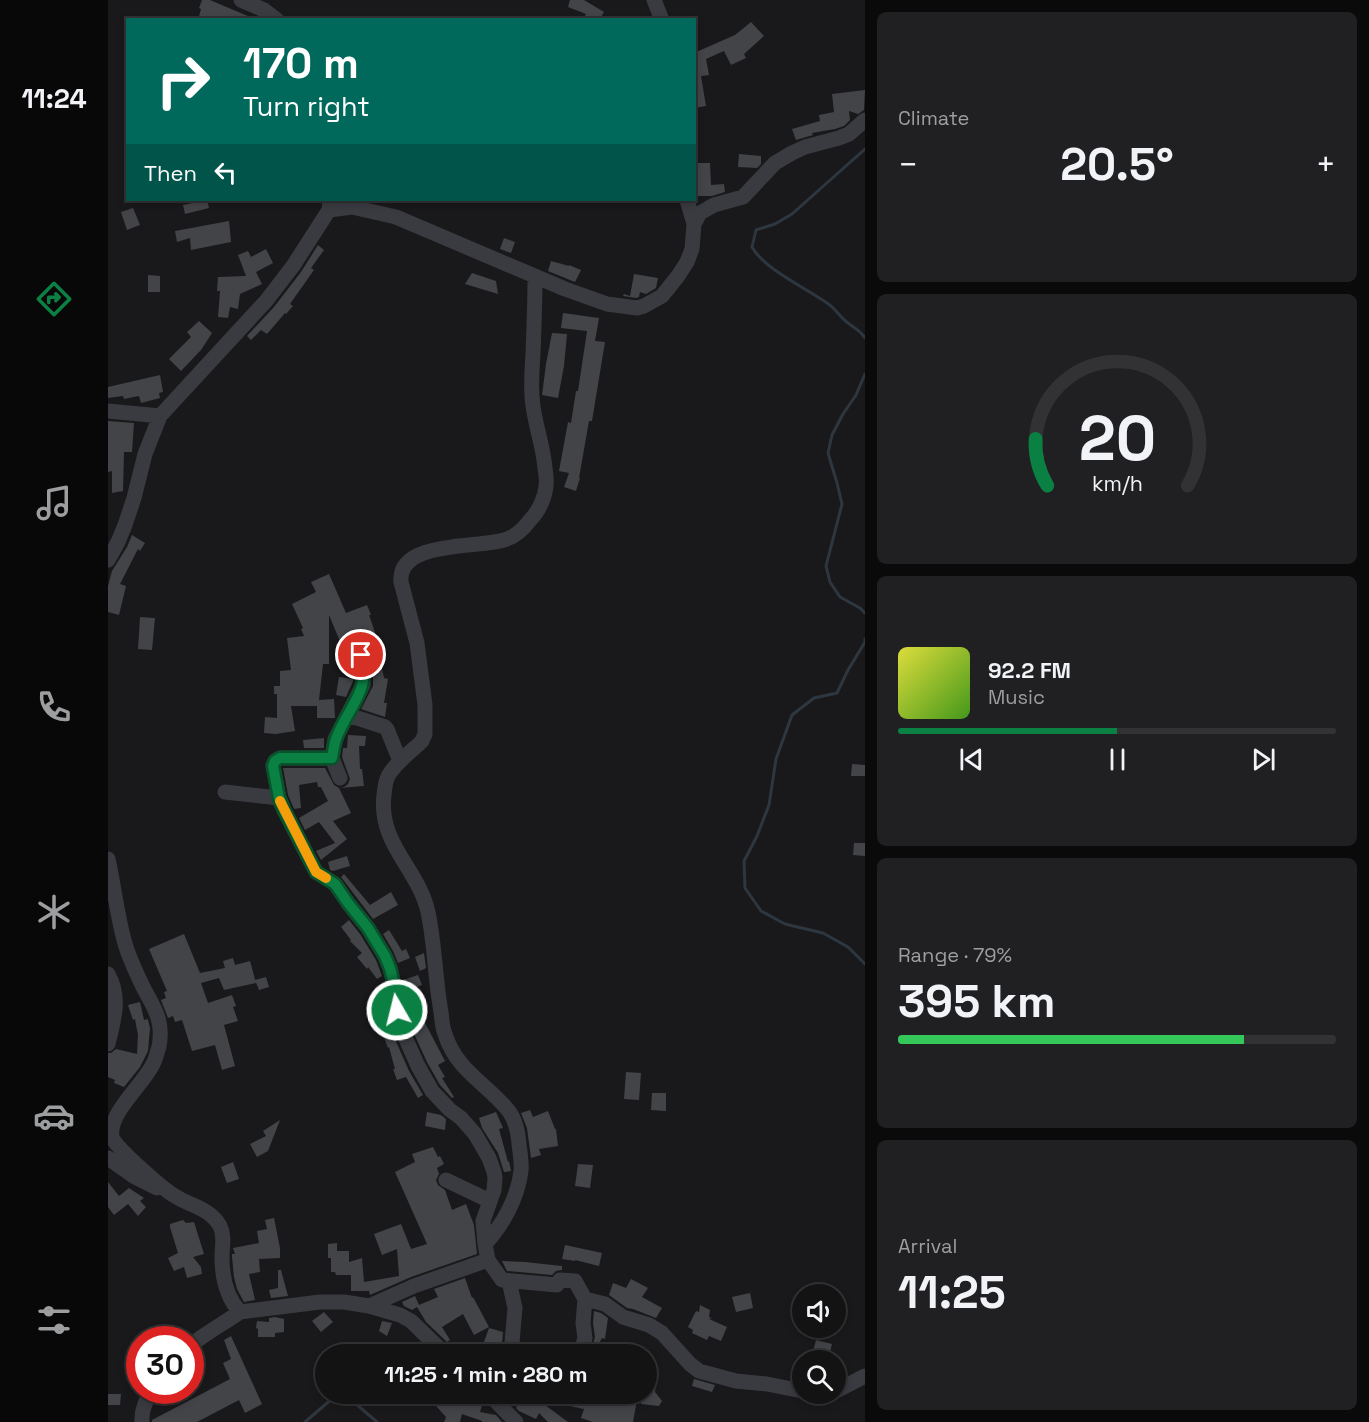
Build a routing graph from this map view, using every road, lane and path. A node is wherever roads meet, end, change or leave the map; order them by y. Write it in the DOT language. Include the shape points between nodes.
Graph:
graph roads {
  1 [pos="241,0"];
  2 [pos="654,0"];
  3 [pos="274,18"];
  4 [pos="661,18"];
  5 [pos="865,120"];
  6 [pos="687,201"];
  7 [pos="329,205"];
  8 [pos="694,224"];
  9 [pos="535,276"];
  10 [pos="108,411"];
  11 [pos="160,416"];
  12 [pos="108,560"];
  13 [pos="358,649"];
  14 [pos="348,715"];
  15 [pos="332,758"];
  16 [pos="400,762"];
  17 [pos="340,778"];
  18 [pos="225,792"];
  19 [pos="279,798"];
  20 [pos="108,859"];
  21 [pos="112,904"];
  22 [pos="108,974"];
  23 [pos="108,1044"];
  24 [pos="108,1158"];
  25 [pos="446,1180"];
  26 [pos="174,1196"];
  27 [pos="490,1201"];
  28 [pos="485,1244"];
  29 [pos="488,1260"];
  30 [pos="509,1281"];
  31 [pos="585,1299"];
  32 [pos="369,1306"];
  33 [pos="240,1312"];
  34 [pos="204,1334"];
  35 [pos="435,1344"];
  36 [pos="512,1344"];
  37 [pos="583,1344"];
  38 [pos="865,1376"];
  39 [pos="846,1386"];
  40 [pos="792,1389"];
  41 [pos="145,1404"];
  42 [pos="505,1404"];
  43 [pos="142,1422"];
  44 [pos="516,1422"];
  1 -- 3 [label="street"];
  2 -- 4 [label="street"];
  5 -- 8 [label="street" via="839,138 805,147 775,163 743,197 710,207 700,213"];
  6 -- 8 [label="street"];
  7 -- 9 [label="street" via="396,217"];
  7 -- 11 [label="street" via="293,266 266,301"];
  8 -- 9 [label="street" via="692,249 678,276 662,296 644,306 607,304"];
  9 -- 16 [label="street" via="532,395 544,451 544,496 532,519 515,535 499,542 433,549 413,559 403,570 401,582 417,643 425,734 423,741"];
  10 -- 11 [label="street"];
  11 -- 12 [label="street" via="125,525"];
  13 -- 14 [label="street" via="364,666 363,685"];
  14 -- 15 [label="street" via="335,740"];
  14 -- 16 [label="street" via="385,727"];
  15 -- 17 [label="street"];
  15 -- 19 [label="street" via="277,759 273,766"];
  16 -- 28 [label="street" via="388,776 383,801 386,829 420,888 427,909 444,1034 458,1061 513,1116 517,1130 521,1169 518,1186 504,1220"];
  18 -- 19 [label="street"];
  19 -- 27 [label="street" via="316,872 335,884 385,956 400,1026 418,1066 432,1091 475,1134 489,1158 495,1178"];
  20 -- 21 [label="street"];
  21 -- 26 [label="street" via="134,968 157,1012 160,1033 153,1065 114,1114 111,1133 122,1150"];
  22 -- 23 [label="street" via="116,998"];
  24 -- 26 [label="street"];
  25 -- 27 [label="street"];
  26 -- 33 [label="street" via="211,1214 222,1228 223,1273"];
  27 -- 28 [label="street" via="483,1221"];
  28 -- 29 [label="street"];
  29 -- 30 [label="street" via="501,1279"];
  29 -- 32 [label="street"];
  30 -- 31 [label="street" via="557,1285 560,1280 575,1281"];
  30 -- 36 [label="street" via="515,1314"];
  31 -- 37 [label="street"];
  31 -- 40 [label="street" via="605,1304 623,1317 662,1333 699,1371 736,1382"];
  32 -- 33 [label="street" via="320,1302"];
  32 -- 35 [label="street" via="411,1321"];
  33 -- 34 [label="street"];
  38 -- 39 [label="street"];
  41 -- 43 [label="street"];
  42 -- 44 [label="street"];
}
